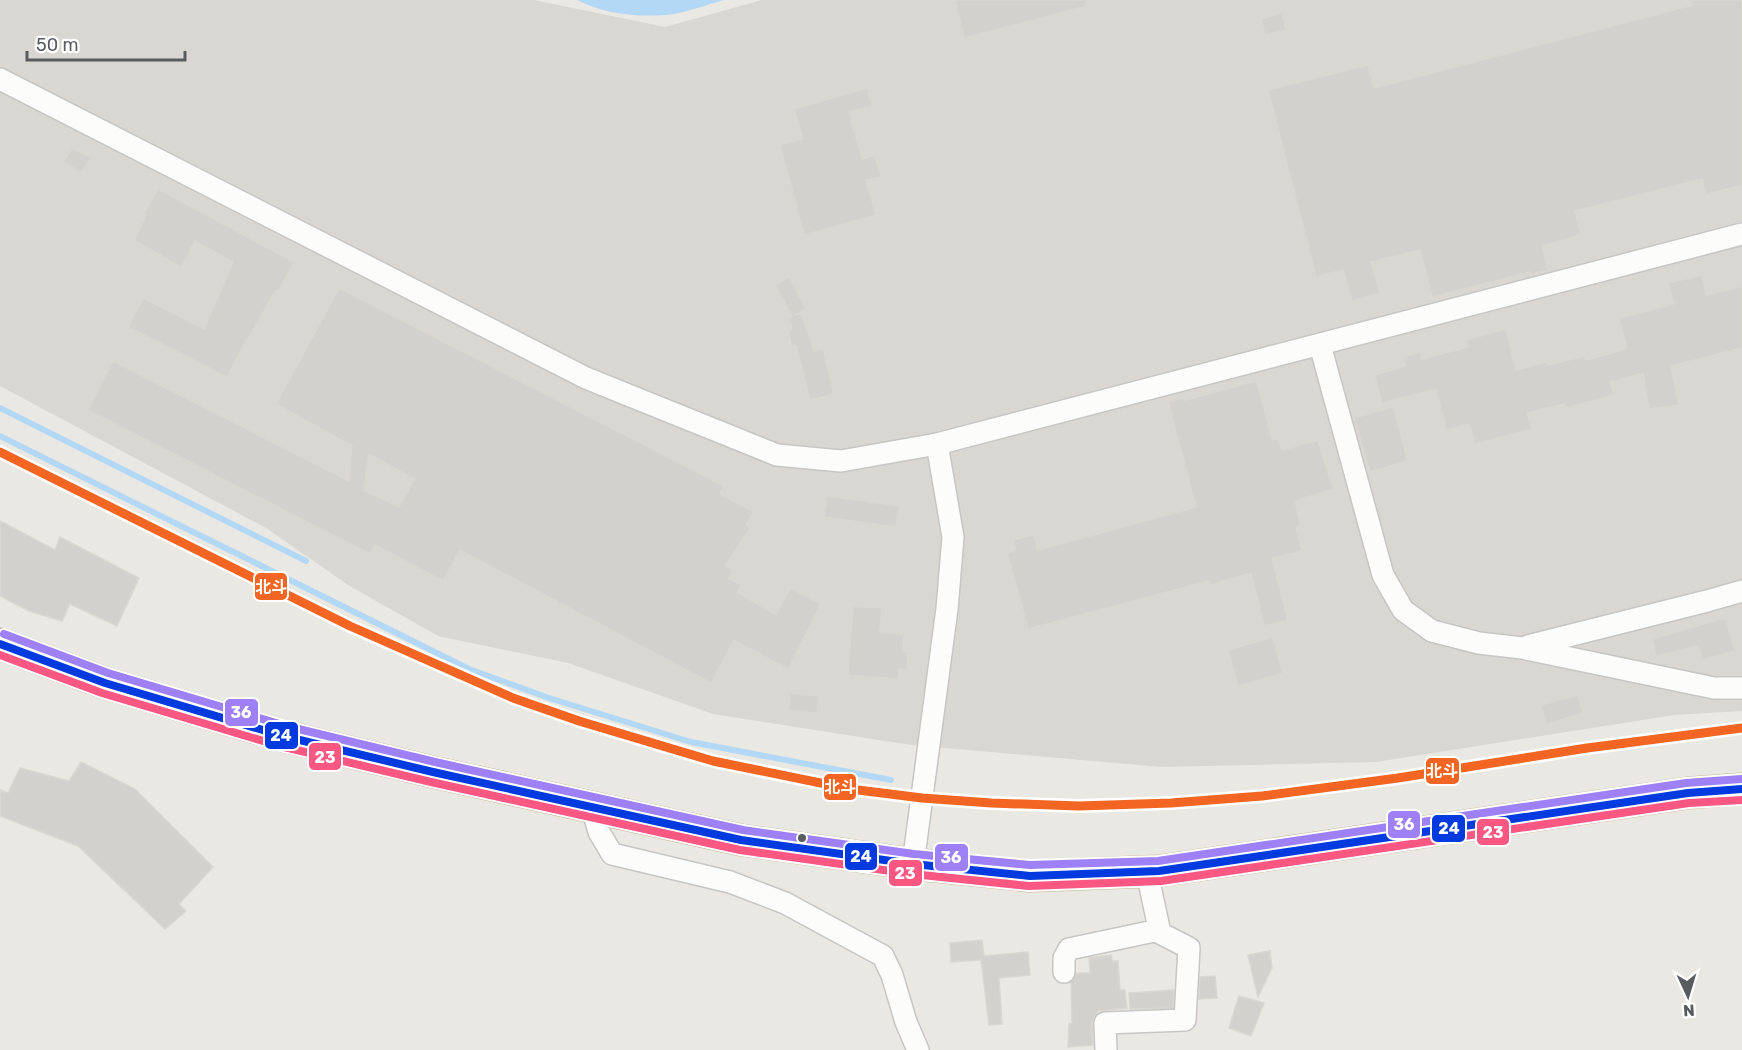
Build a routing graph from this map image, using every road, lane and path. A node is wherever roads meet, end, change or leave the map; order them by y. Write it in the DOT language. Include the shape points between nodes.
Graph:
graph roads {
  1 [pos="0,79"];
  2 [pos="1742,234"];
  3 [pos="1320,345"];
  4 [pos="937,444"];
  5 [pos="1742,591"];
  6 [pos="0,644"];
  7 [pos="1522,648"];
  8 [pos="1742,688"];
  9 [pos="1742,789"];
  10 [pos="591,807"];
  11 [pos="913,864"];
  12 [pos="1147,872"];
  13 [pos="1160,930"];
  14 [pos="1064,972"];
  15 [pos="918,1050"];
  16 [pos="1106,1050"];
  1 -- 4 [label="street" via="586,378 777,455 841,461"];
  2 -- 3 [label="street"];
  3 -- 4 [label="street"];
  3 -- 7 [label="street" via="1383,575 1403,610 1432,631 1479,643"];
  4 -- 11 [label="street" via="953,537"];
  5 -- 7 [label="street"];
  6 -- 10 [label="highway" via="105,683 283,736"];
  7 -- 8 [label="street" via="1714,688"];
  9 -- 12 [label="highway" via="1688,793"];
  10 -- 11 [label="highway" via="741,840"];
  10 -- 15 [label="street" via="612,854 730,882 763,894 883,956"];
  11 -- 12 [label="highway" via="1030,876"];
  12 -- 13 [label="street"];
  13 -- 14 [label="street" via="1069,950 1064,958"];
  13 -- 16 [label="street" via="1189,948 1185,1020 1106,1023"];
}
